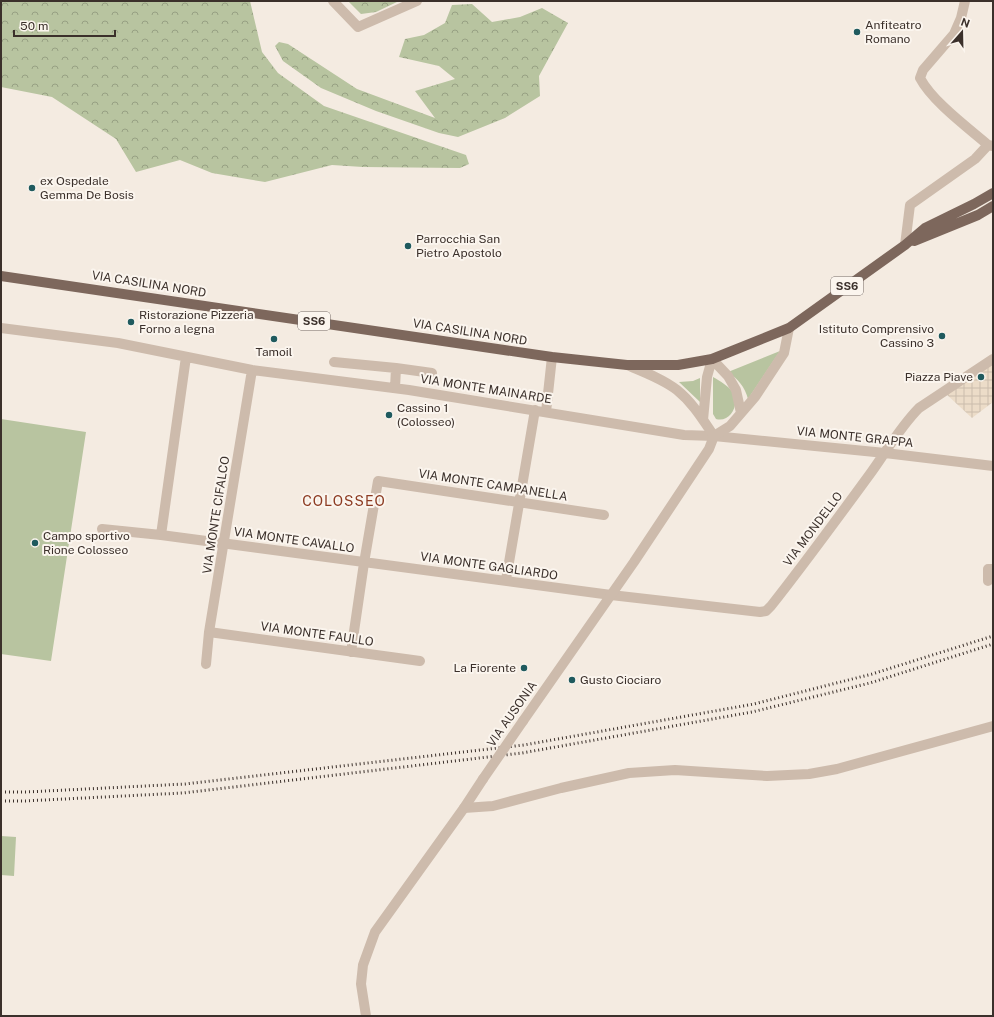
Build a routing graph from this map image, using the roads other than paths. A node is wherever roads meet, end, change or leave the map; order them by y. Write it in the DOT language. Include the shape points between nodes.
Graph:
graph roads {
  1 [pos="333,1"];
  2 [pos="416,1"];
  3 [pos="965,1"];
  4 [pos="990,145"];
  5 [pos="993,193"];
  6 [pos="993,206"];
  7 [pos="905,245"];
  8 [pos="1,276"];
  9 [pos="1,328"];
  10 [pos="789,328"];
  11 [pos="186,357"];
  12 [pos="552,357"];
  13 [pos="712,359"];
  14 [pos="993,359"];
  15 [pos="334,362"];
  16 [pos="627,365"];
  17 [pos="396,368"];
  18 [pos="252,370"];
  19 [pos="432,373"];
  20 [pos="395,388"];
  21 [pos="535,410"];
  22 [pos="546,412"];
  23 [pos="741,413"];
  24 [pos="703,420"];
  25 [pos="714,436"];
  26 [pos="885,453"];
  27 [pos="993,466"];
  28 [pos="520,503"];
  29 [pos="604,515"];
  30 [pos="102,529"];
  31 [pos="161,535"];
  32 [pos="225,544"];
  33 [pos="364,562"];
  34 [pos="993,569"];
  35 [pos="506,580"];
  36 [pos="988,580"];
  37 [pos="611,596"];
  38 [pos="210,632"];
  39 [pos="351,652"];
  40 [pos="420,661"];
  41 [pos="206,664"];
  42 [pos="993,726"];
  43 [pos="464,808"];
  44 [pos="366,1016"];
  1 -- 2 [label="street" via="358,27"];
  3 -- 4 [label="street" via="954,34 923,70 920,78 924,86 948,109"];
  4 -- 7 [label="street" via="975,159 910,205"];
  5 -- 7 [label="main road, VIA CASILINA NORD / SS6" via="925,228"];
  6 -- 7 [label="main road, VIA CASILINA NORD / SS6" via="978,215"];
  7 -- 10 [label="main road, VIA CASILINA NORD / SS6"];
  8 -- 12 [label="main road, VIA CASILINA NORD / SS6"];
  9 -- 11 [label="street, VIA MONTE MAINARDE" via="118,344"];
  10 -- 13 [label="main road, VIA CASILINA NORD / SS6"];
  10 -- 23 [label="street" via="784,353 755,397"];
  11 -- 18 [label="street, VIA MONTE MAINARDE"];
  11 -- 31 [label="street"];
  12 -- 16 [label="main road, VIA CASILINA NORD / SS6"];
  12 -- 22 [label="street"];
  13 -- 16 [label="main road, VIA CASILINA NORD / SS6" via="678,365"];
  13 -- 23 [label="street" via="728,376 736,390"];
  13 -- 24 [label="street" via="707,377"];
  14 -- 26 [label="street, VIA MONDELLO" via="919,408"];
  15 -- 17 [label="street"];
  16 -- 24 [label="street" via="676,390 690,402"];
  17 -- 19 [label="street"];
  17 -- 20 [label="street"];
  18 -- 20 [label="street, VIA MONTE MAINARDE"];
  18 -- 32 [label="street, VIA MONTE CIFALCO"];
  20 -- 21 [label="street, VIA MONTE MAINARDE"];
  21 -- 22 [label="street, VIA MONTE MAINARDE"];
  21 -- 28 [label="street"];
  22 -- 25 [label="street, VIA MONTE MAINARDE" via="684,435"];
  23 -- 25 [label="street" via="730,426"];
  24 -- 25 [label="street"];
  25 -- 26 [label="street, VIA MONTE GRAPPA"];
  25 -- 37 [label="street, VIA AUSONIA" via="709,449"];
  26 -- 27 [label="street, VIA MONTE GRAPPA"];
  26 -- 37 [label="street, VIA MONDELLO" via="766,611"];
  28 -- 29 [label="street, VIA MONTE CAMPANELLA"];
  28 -- 33 [label="street, VIA MONTE CAMPANELLA" via="378,481"];
  28 -- 35 [label="street"];
  30 -- 31 [label="street, VIA MONTE CAVALLO"];
  31 -- 32 [label="street, VIA MONTE CAVALLO"];
  32 -- 33 [label="street, VIA MONTE CAVALLO"];
  32 -- 38 [label="street, VIA MONTE CIFALCO"];
  33 -- 35 [label="street, VIA MONTE GAGLIARDO"];
  33 -- 39 [label="street"];
  34 -- 36 [label="street" via="988,569"];
  35 -- 37 [label="street, VIA MONTE GAGLIARDO"];
  37 -- 43 [label="street, VIA AUSONIA, bridge"];
  38 -- 39 [label="street, VIA MONTE FAULLO"];
  38 -- 41 [label="street, VIA MONTE CIFALCO"];
  39 -- 40 [label="street, VIA MONTE FAULLO"];
  42 -- 43 [label="street" via="837,769 809,774 767,776 675,770 629,773 493,806"];
  43 -- 44 [label="street, VIA AUSONIA" via="375,932 363,965 361,984"];
}
